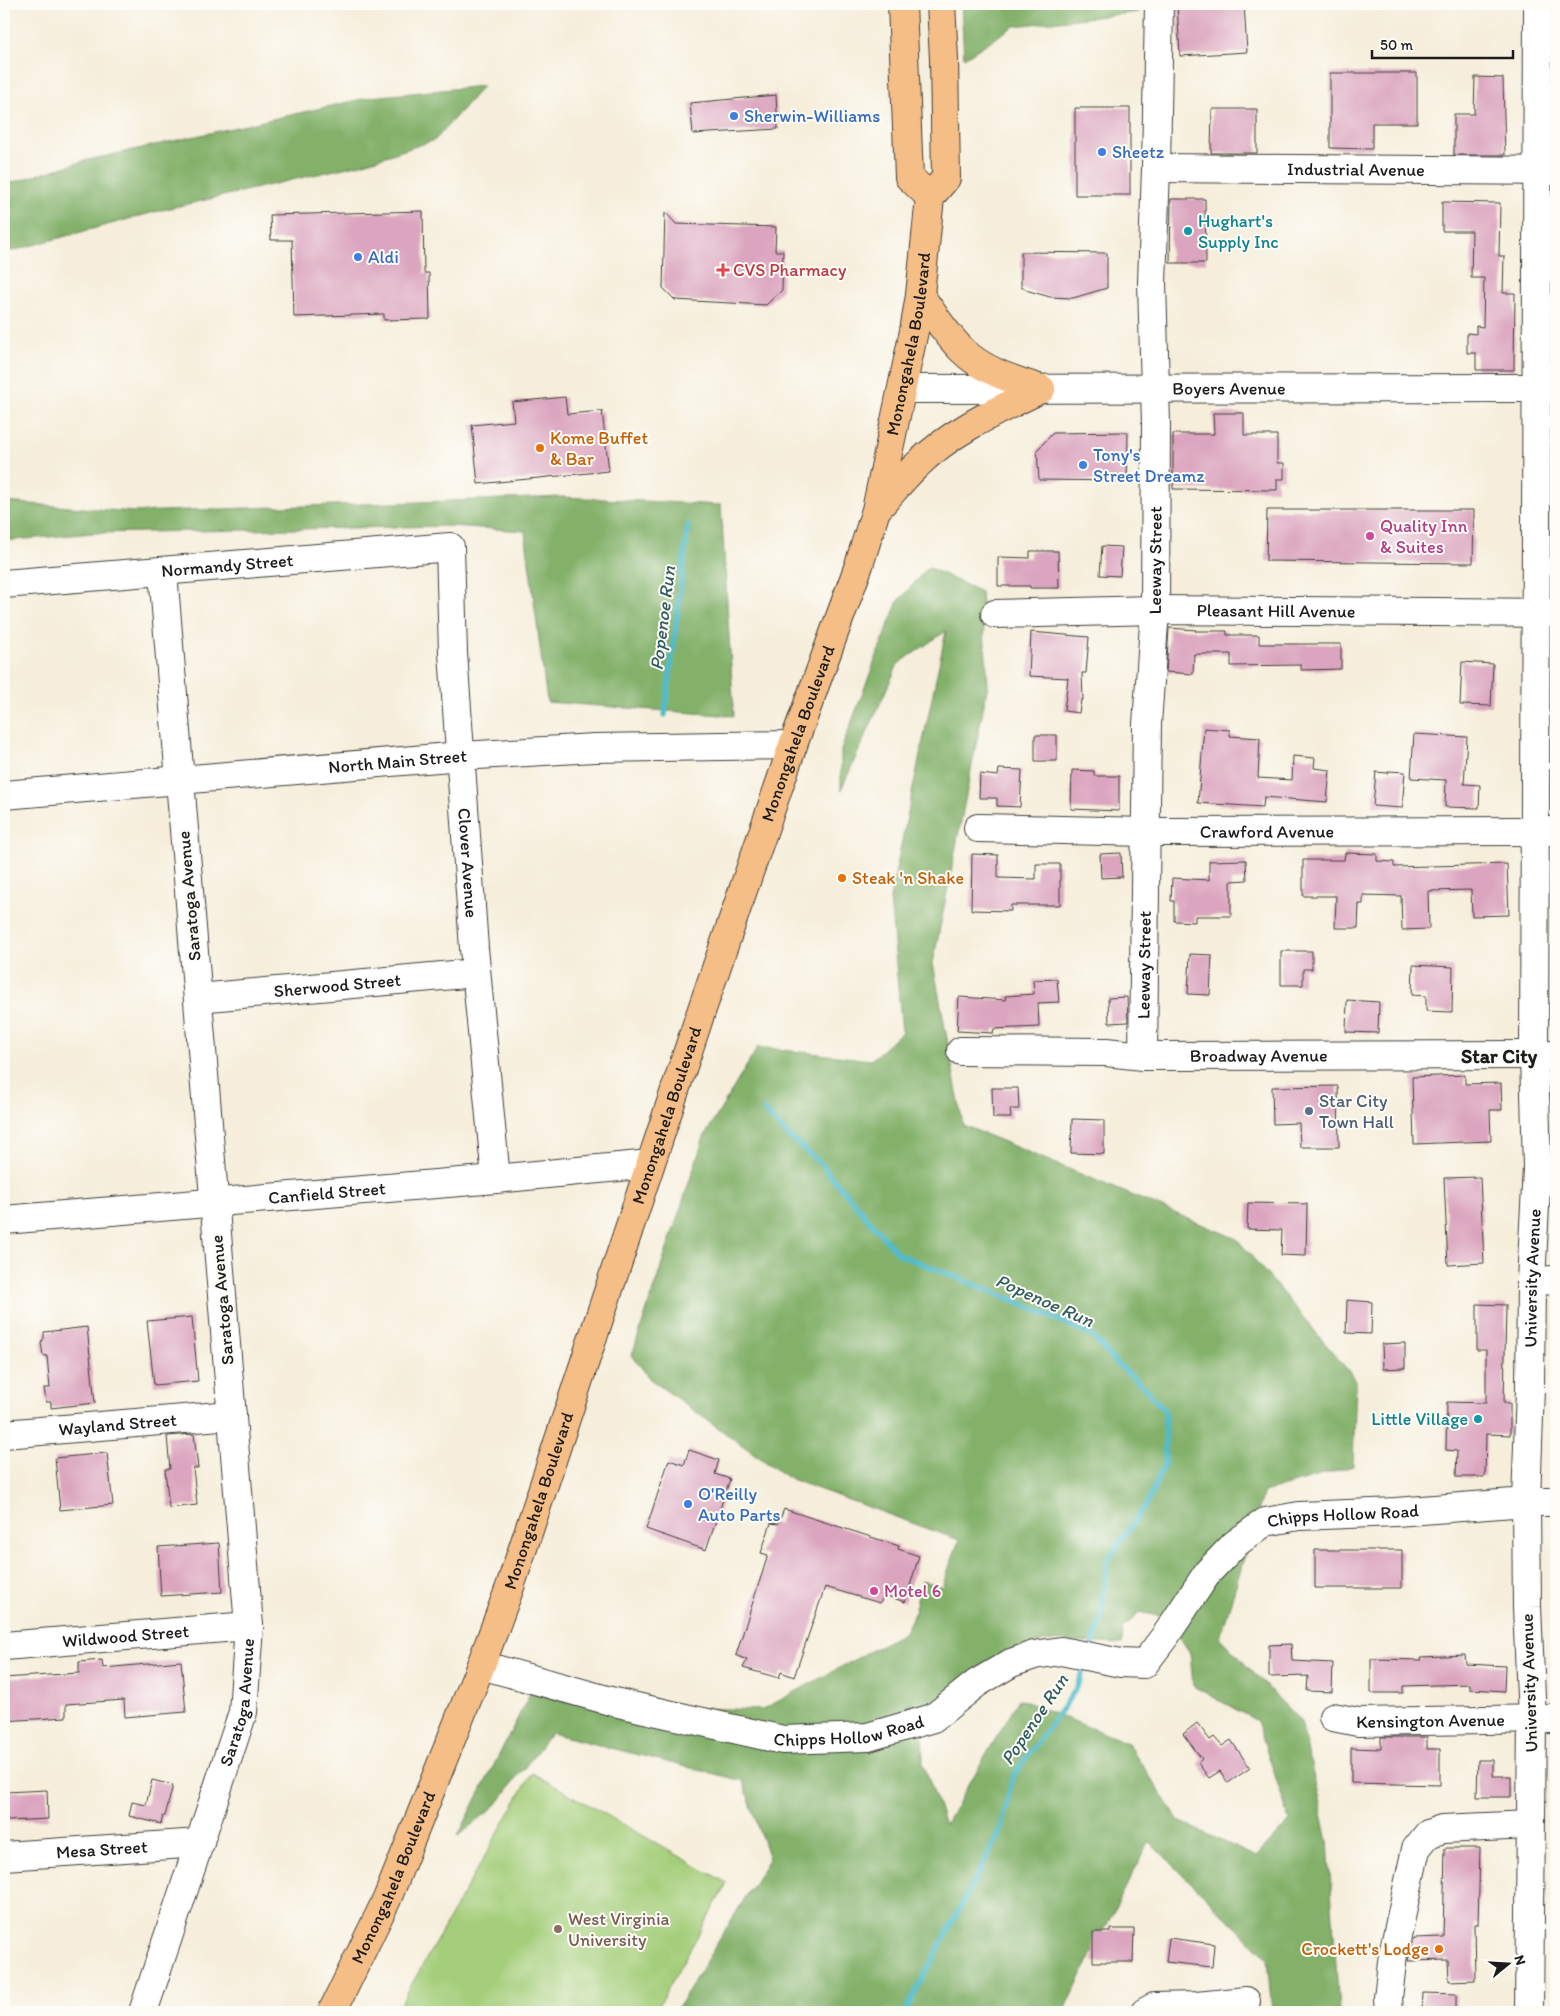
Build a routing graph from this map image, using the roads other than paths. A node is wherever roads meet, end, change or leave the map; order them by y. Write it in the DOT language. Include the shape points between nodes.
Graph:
graph roads {
  1 [pos="902,4"];
  2 [pos="941,4"];
  3 [pos="1159,4"];
  4 [pos="1538,4"];
  5 [pos="1156,168"];
  6 [pos="1548,171"];
  7 [pos="930,198"];
  8 [pos="920,295"];
  9 [pos="1155,387"];
  10 [pos="1547,388"];
  11 [pos="903,389"];
  12 [pos="1041,389"];
  13 [pos="876,510"];
  14 [pos="450,547"];
  15 [pos="163,572"];
  16 [pos="4,584"];
  17 [pos="1155,610"];
  18 [pos="1546,613"];
  19 [pos="995,614"];
  20 [pos="793,745"];
  21 [pos="461,756"];
  22 [pos="180,781"];
  23 [pos="4,795"];
  24 [pos="978,828"];
  25 [pos="1546,831"];
  26 [pos="1147,832"];
  27 [pos="476,973"];
  28 [pos="198,998"];
  29 [pos="961,1051"];
  30 [pos="1545,1055"];
  31 [pos="1143,1056"];
  32 [pos="650,1164"];
  33 [pos="496,1179"];
  34 [pos="214,1203"];
  35 [pos="4,1220"];
  36 [pos="1543,1280"];
  37 [pos="232,1415"];
  38 [pos="4,1434"];
  39 [pos="1526,1502"];
  40 [pos="1556,1502"];
  41 [pos="249,1626"];
  42 [pos="4,1646"];
  43 [pos="481,1665"];
  44 [pos="1333,1717"];
  45 [pos="1544,1719"];
  46 [pos="1530,1825"];
  47 [pos="200,1843"];
  48 [pos="4,1856"];
  49 [pos="1246,2001"];
  50 [pos="142,2012"];
  51 [pos="332,2012"];
  52 [pos="1146,2012"];
  53 [pos="1390,2012"];
  54 [pos="1529,2012"];
  1 -- 7 [label="main road" via="909,177"];
  2 -- 7 [label="main road" via="946,178"];
  3 -- 5 [label="street, Leeway Street"];
  4 -- 6 [label="street, University Avenue"];
  5 -- 6 [label="street, Industrial Avenue"];
  5 -- 9 [label="street, Leeway Street" via="1152,283"];
  6 -- 10 [label="street, University Avenue"];
  7 -- 8 [label="main road, Monongahela Boulevard"];
  8 -- 11 [label="main road, Monongahela Boulevard"];
  8 -- 12 [label="main road" via="963,351 1004,376"];
  9 -- 10 [label="street, Boyers Avenue"];
  9 -- 12 [label="street, Boyers Avenue"];
  9 -- 17 [label="street, Leeway Street"];
  10 -- 18 [label="street, University Avenue"];
  11 -- 12 [label="street, Boyers Avenue"];
  11 -- 13 [label="main road, Monongahela Boulevard"];
  12 -- 13 [label="main road" via="947,440 916,465"];
  13 -- 20 [label="main road, Monongahela Boulevard"];
  14 -- 15 [label="street, Normandy Street"];
  14 -- 21 [label="street, Clover Avenue" via="453,653"];
  15 -- 16 [label="street, Normandy Street"];
  15 -- 22 [label="street, Saratoga Avenue"];
  17 -- 18 [label="street, Pleasant Hill Avenue"];
  17 -- 19 [label="street, Pleasant Hill Avenue"];
  17 -- 26 [label="street, Leeway Street" via="1147,724"];
  18 -- 25 [label="street, University Avenue"];
  20 -- 21 [label="street, North Main Street" via="594,748"];
  20 -- 32 [label="main road, Monongahela Boulevard"];
  21 -- 22 [label="street, North Main Street"];
  21 -- 27 [label="street, Clover Avenue"];
  22 -- 23 [label="street, North Main Street"];
  22 -- 28 [label="street, Saratoga Avenue"];
  24 -- 26 [label="street, Crawford Avenue"];
  25 -- 26 [label="street, Crawford Avenue"];
  25 -- 30 [label="street, University Avenue"];
  26 -- 31 [label="street, Leeway Street"];
  27 -- 28 [label="street, Sherwood Street"];
  27 -- 33 [label="street, Clover Avenue"];
  28 -- 34 [label="street, Saratoga Avenue"];
  29 -- 31 [label="street, Broadway Avenue" via="1106,1052"];
  30 -- 31 [label="street, Broadway Avenue"];
  30 -- 36 [label="street, University Avenue" via="1537,1168"];
  32 -- 33 [label="street, Canfield Street"];
  32 -- 43 [label="main road, Monongahela Boulevard" via="510,1587"];
  33 -- 34 [label="street, Canfield Street"];
  34 -- 35 [label="street, Canfield Street"];
  34 -- 37 [label="street, Saratoga Avenue"];
  36 -- 39 [label="street, University Avenue" via="1530,1388"];
  37 -- 38 [label="street, Wayland Street"];
  37 -- 41 [label="street, Saratoga Avenue"];
  39 -- 40 [label="street"];
  39 -- 43 [label="street, Chipps Hollow Road" via="1299,1516 1265,1522 1235,1544 1208,1572 1144,1664 1121,1663 1061,1651 1034,1655 1011,1663 977,1683 933,1718 868,1737 783,1740 614,1702"];
  39 -- 45 [label="street, University Avenue" via="1526,1607"];
  41 -- 42 [label="street, Wildwood Street"];
  41 -- 47 [label="street, Saratoga Avenue" via="243,1712"];
  43 -- 51 [label="main road, Monongahela Boulevard" via="387,1899"];
  44 -- 45 [label="street, Kensington Avenue" via="1358,1722"];
  45 -- 46 [label="street, University Avenue"];
  46 -- 53 [label="street" via="1442,1828 1428,1834 1416,1849 1393,1954 1388,1998"];
  46 -- 54 [label="street, University Avenue"];
  47 -- 48 [label="street, Mesa Street"];
  47 -- 50 [label="street, Saratoga Avenue"];
  49 -- 52 [label="street" via="1154,2007"];
}
